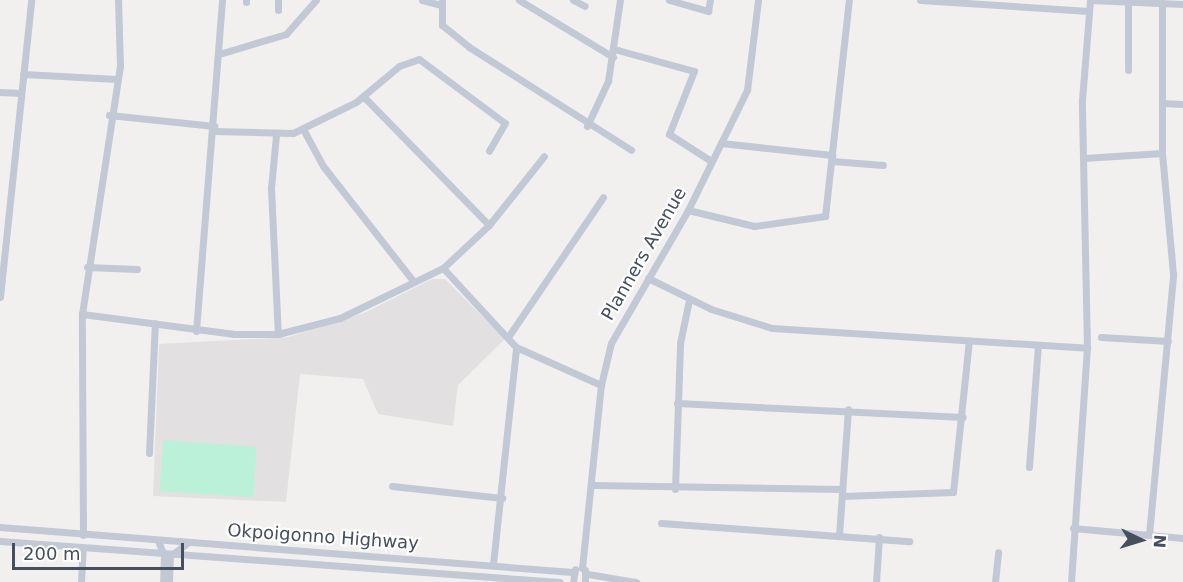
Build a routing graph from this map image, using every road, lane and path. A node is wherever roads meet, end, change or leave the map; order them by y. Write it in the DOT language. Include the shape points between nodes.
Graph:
graph roads {
  1 [pos="31,0"];
  2 [pos="118,0"];
  3 [pos="222,0"];
  4 [pos="278,0"];
  5 [pos="316,0"];
  6 [pos="422,0"];
  7 [pos="519,0"];
  8 [pos="573,0"];
  9 [pos="620,0"];
  10 [pos="669,0"];
  11 [pos="710,0"];
  12 [pos="758,0"];
  13 [pos="849,0"];
  14 [pos="920,0"];
  15 [pos="1128,2"];
  16 [pos="441,3"];
  17 [pos="1161,3"];
  18 [pos="1183,4"];
  19 [pos="585,6"];
  20 [pos="278,10"];
  21 [pos="1089,11"];
  22 [pos="614,53"];
  23 [pos="219,54"];
  24 [pos="1128,70"];
  25 [pos="23,74"];
  26 [pos="117,79"];
  27 [pos="0,92"];
  28 [pos="21,93"];
  29 [pos="364,98"];
  30 [pos="1162,103"];
  31 [pos="1183,104"];
  32 [pos="109,115"];
  33 [pos="587,126"];
  34 [pos="213,128"];
  35 [pos="303,129"];
  36 [pos="276,135"];
  37 [pos="721,143"];
  38 [pos="631,150"];
  39 [pos="489,151"];
  40 [pos="1162,153"];
  41 [pos="544,156"];
  42 [pos="832,158"];
  43 [pos="1084,158"];
  44 [pos="711,161"];
  45 [pos="883,165"];
  46 [pos="603,197"];
  47 [pos="688,210"];
  48 [pos="489,225"];
  49 [pos="87,267"];
  50 [pos="443,268"];
  51 [pos="137,269"];
  52 [pos="648,278"];
  53 [pos="414,282"];
  54 [pos="0,297"];
  55 [pos="689,300"];
  56 [pos="82,314"];
  57 [pos="155,322"];
  58 [pos="196,331"];
  59 [pos="278,334"];
  60 [pos="508,337"];
  61 [pos="1101,337"];
  62 [pos="969,341"];
  63 [pos="1168,341"];
  64 [pos="1038,345"];
  65 [pos="516,347"];
  66 [pos="1087,348"];
  67 [pos="601,385"];
  68 [pos="677,403"];
  69 [pos="848,409"];
  70 [pos="963,417"];
  71 [pos="149,453"];
  72 [pos="1029,467"];
  73 [pos="594,485"];
  74 [pos="392,486"];
  75 [pos="675,489"];
  76 [pos="842,493"];
  77 [pos="502,498"];
  78 [pos="660,523"];
  79 [pos="0,527"];
  80 [pos="1073,528"];
  81 [pos="839,535"];
  82 [pos="1149,535"];
  83 [pos="83,536"];
  84 [pos="879,537"];
  85 [pos="1183,538"];
  86 [pos="0,541"];
  87 [pos="909,541"];
  88 [pos="158,542"];
  89 [pos="187,543"];
  90 [pos="83,548"];
  91 [pos="998,552"];
  92 [pos="167,555"];
  93 [pos="493,564"];
  94 [pos="572,572"];
  95 [pos="585,575"];
  96 [pos="81,582"];
  97 [pos="163,582"];
  98 [pos="169,582"];
  99 [pos="560,582"];
  100 [pos="573,582"];
  101 [pos="636,582"];
  102 [pos="876,582"];
  103 [pos="995,582"];
  104 [pos="1071,582"];
  1 -- 25 [label="street"];
  2 -- 26 [label="street"];
  3 -- 23 [label="street"];
  4 -- 20 [label="street"];
  5 -- 23 [label="street" via="286,34"];
  6 -- 16 [label="street"];
  7 -- 22 [label="street"];
  8 -- 19 [label="street"];
  9 -- 22 [label="street"];
  10 -- 11 [label="street" via="708,11"];
  12 -- 37 [label="street, Planners Avenue" via="752,73"];
  13 -- 42 [label="street"];
  14 -- 21 [label="street"];
  15 -- 17 [label="street"];
  15 -- 21 [label="street" via="1090,0"];
  15 -- 24 [label="street"];
  16 -- 33 [label="street" via="442,25"];
  17 -- 18 [label="street"];
  17 -- 30 [label="street"];
  21 -- 43 [label="street"];
  22 -- 33 [label="street"];
  22 -- 44 [label="street" via="694,71 669,134"];
  23 -- 34 [label="street"];
  25 -- 26 [label="street"];
  25 -- 28 [label="street"];
  26 -- 32 [label="street"];
  27 -- 28 [label="street"];
  28 -- 54 [label="street"];
  29 -- 35 [label="street"];
  29 -- 39 [label="street" via="399,66 419,59 505,123"];
  29 -- 48 [label="street"];
  30 -- 31 [label="street"];
  30 -- 40 [label="street"];
  32 -- 34 [label="street"];
  32 -- 49 [label="street"];
  33 -- 38 [label="street"];
  34 -- 36 [label="street"];
  34 -- 58 [label="street"];
  35 -- 36 [label="street"];
  35 -- 53 [label="street" via="323,166"];
  36 -- 59 [label="street" via="271,188"];
  37 -- 42 [label="street"];
  37 -- 44 [label="street, Planners Avenue"];
  40 -- 43 [label="street"];
  40 -- 63 [label="street" via="1173,274"];
  41 -- 48 [label="street"];
  42 -- 45 [label="street"];
  42 -- 47 [label="street" via="828,212 821,219 754,226"];
  43 -- 66 [label="street"];
  44 -- 47 [label="street, Planners Avenue"];
  46 -- 60 [label="street"];
  47 -- 52 [label="street, Planners Avenue"];
  48 -- 50 [label="street"];
  49 -- 51 [label="street"];
  49 -- 56 [label="street"];
  50 -- 53 [label="street"];
  50 -- 60 [label="street"];
  52 -- 55 [label="street"];
  52 -- 67 [label="street, Planners Avenue" via="611,343"];
  53 -- 59 [label="street" via="340,318"];
  55 -- 62 [label="street" via="772,328"];
  55 -- 68 [label="street"];
  56 -- 57 [label="street"];
  56 -- 83 [label="street"];
  57 -- 58 [label="street"];
  57 -- 71 [label="street"];
  58 -- 59 [label="street"];
  60 -- 65 [label="street"];
  61 -- 63 [label="street"];
  62 -- 64 [label="street"];
  62 -- 70 [label="street"];
  63 -- 82 [label="street"];
  64 -- 66 [label="street"];
  64 -- 72 [label="street"];
  65 -- 67 [label="street"];
  65 -- 77 [label="street"];
  66 -- 80 [label="street"];
  67 -- 73 [label="street, Planners Avenue"];
  68 -- 69 [label="street"];
  68 -- 75 [label="street"];
  69 -- 70 [label="street"];
  69 -- 76 [label="street"];
  70 -- 76 [label="street" via="953,492"];
  73 -- 75 [label="street"];
  73 -- 95 [label="street, Planners Avenue"];
  74 -- 77 [label="street"];
  75 -- 76 [label="street"];
  76 -- 81 [label="street"];
  77 -- 93 [label="street"];
  78 -- 81 [label="street"];
  79 -- 83 [label="street, Okpoigonno Highway"];
  80 -- 82 [label="street"];
  80 -- 104 [label="street"];
  81 -- 84 [label="street"];
  82 -- 85 [label="street"];
  83 -- 88 [label="street, Okpoigonno Highway"];
  84 -- 87 [label="street"];
  84 -- 102 [label="street"];
  86 -- 90 [label="street, Okpoigonno Highway"];
  88 -- 89 [label="street, Okpoigonno Highway"];
  88 -- 92 [label="street"];
  89 -- 92 [label="street"];
  89 -- 93 [label="street, Okpoigonno Highway"];
  90 -- 92 [label="street, Okpoigonno Highway"];
  90 -- 96 [label="street"];
  91 -- 103 [label="street"];
  92 -- 97 [label="street"];
  92 -- 98 [label="street"];
  92 -- 99 [label="street, Okpoigonno Highway"];
  93 -- 94 [label="street, Okpoigonno Highway"];
  94 -- 95 [label="street"];
  94 -- 100 [label="street"];
  95 -- 101 [label="street"];
}
